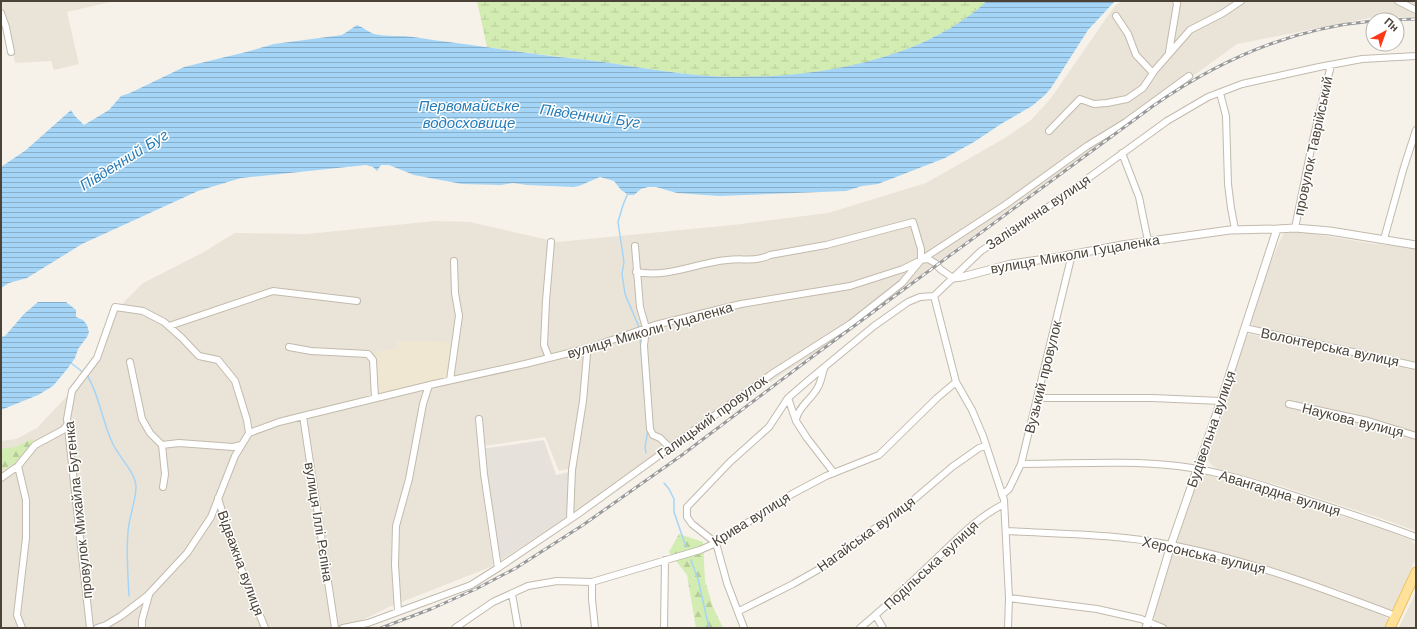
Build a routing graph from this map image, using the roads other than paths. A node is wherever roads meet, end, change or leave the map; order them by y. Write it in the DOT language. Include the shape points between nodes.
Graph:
graph roads {
  1 [pos="1176,1"];
  2 [pos="1241,1"];
  3 [pos="1398,1"];
  4 [pos="1416,10"];
  5 [pos="1,13"];
  6 [pos="1116,16"];
  7 [pos="11,52"];
  8 [pos="1169,54"];
  9 [pos="1416,56"];
  10 [pos="1331,65"];
  11 [pos="1153,73"];
  12 [pos="1189,76"];
  13 [pos="1220,93"];
  14 [pos="1416,130"];
  15 [pos="1049,131"];
  16 [pos="1122,153"];
  17 [pos="1295,228"];
  18 [pos="1235,229"];
  19 [pos="1277,229"];
  20 [pos="1384,239"];
  21 [pos="1148,241"];
  22 [pos="551,242"];
  23 [pos="1416,245"];
  24 [pos="635,246"];
  25 [pos="1072,254"];
  26 [pos="921,260"];
  27 [pos="454,261"];
  28 [pos="636,272"];
  29 [pos="953,278"];
  30 [pos="934,296"];
  31 [pos="357,301"];
  32 [pos="169,326"];
  33 [pos="646,328"];
  34 [pos="1245,328"];
  35 [pos="289,347"];
  36 [pos="589,348"];
  37 [pos="549,358"];
  38 [pos="130,362"];
  39 [pos="1416,366"];
  40 [pos="824,368"];
  41 [pos="450,380"];
  42 [pos="956,382"];
  43 [pos="429,385"];
  44 [pos="375,398"];
  45 [pos="788,398"];
  46 [pos="1038,398"];
  47 [pos="1221,401"];
  48 [pos="1289,404"];
  49 [pos="303,416"];
  50 [pos="479,419"];
  51 [pos="795,420"];
  52 [pos="67,425"];
  53 [pos="249,433"];
  54 [pos="1416,436"];
  55 [pos="162,445"];
  56 [pos="241,445"];
  57 [pos="986,446"];
  58 [pos="669,447"];
  59 [pos="1020,464"];
  60 [pos="18,466"];
  61 [pos="1198,470"];
  62 [pos="834,473"];
  63 [pos="1,478"];
  64 [pos="163,486"];
  65 [pos="1002,495"];
  66 [pos="218,498"];
  67 [pos="1004,504"];
  68 [pos="570,519"];
  69 [pos="1006,531"];
  70 [pos="1416,536"];
  71 [pos="716,543"];
  72 [pos="1171,544"];
  73 [pos="664,560"];
  74 [pos="498,568"];
  75 [pos="1416,572"];
  76 [pos="592,582"];
  77 [pos="150,593"];
  78 [pos="512,594"];
  79 [pos="1009,598"];
  80 [pos="398,611"];
  81 [pos="739,611"];
  82 [pos="876,616"];
  83 [pos="1396,616"];
  84 [pos="1147,626"];
  85 [pos="22,628"];
  86 [pos="90,628"];
  87 [pos="98,628"];
  88 [pos="142,628"];
  89 [pos="265,628"];
  90 [pos="335,628"];
  91 [pos="343,628"];
  92 [pos="455,628"];
  93 [pos="518,628"];
  94 [pos="595,628"];
  95 [pos="664,628"];
  96 [pos="744,628"];
  97 [pos="860,628"];
  98 [pos="883,628"];
  99 [pos="1008,628"];
  100 [pos="1163,628"];
  101 [pos="1390,628"];
  1 -- 8 [label="street"];
  2 -- 8 [label="street" via="1190,30"];
  3 -- 4 [label="street"];
  5 -- 7 [label="street"];
  6 -- 11 [label="street" via="1128,34 1136,55"];
  8 -- 11 [label="street"];
  9 -- 10 [label="street, Залізнична вулиця" via="1362,59"];
  10 -- 13 [label="street, Залізнична вулиця" via="1242,84"];
  10 -- 17 [label="street, провулок Таврійський"];
  11 -- 15 [label="street" via="1143,88 1127,99 1094,104 1080,99"];
  12 -- 26 [label="street" via="1126,122"];
  13 -- 16 [label="street, Залізнична вулиця" via="1208,97 1167,121"];
  13 -- 18 [label="street" via="1226,116 1228,184"];
  14 -- 20 [label="street"];
  16 -- 21 [label="street" via="1139,197"];
  16 -- 29 [label="street, Залізнична вулиця" via="1054,203 981,251"];
  17 -- 19 [label="street, вулиця Миколи Гуцаленка"];
  17 -- 20 [label="street, вулиця Миколи Гуцаленка"];
  18 -- 19 [label="street, вулиця Миколи Гуцаленка"];
  18 -- 21 [label="street, вулиця Миколи Гуцаленка"];
  19 -- 34 [label="street, Будівельна вулиця"];
  20 -- 23 [label="street, вулиця Миколи Гуцаленка"];
  21 -- 25 [label="street, вулиця Миколи Гуцаленка"];
  22 -- 37 [label="street" via="544,345"];
  24 -- 28 [label="street"];
  25 -- 29 [label="street, вулиця Миколи Гуцаленка" via="1011,264"];
  25 -- 46 [label="street, Вузький провулок"];
  26 -- 28 [label="street" via="921,249 913,222 762,259 727,260 661,274"];
  26 -- 29 [label="street" via="935,262"];
  26 -- 33 [label="street, вулиця Миколи Гуцаленка" via="903,269 850,286 740,304"];
  26 -- 58 [label="street, Галицький провулок" via="902,283 850,324 773,373"];
  27 -- 41 [label="street" via="454,293 459,316"];
  28 -- 33 [label="street" via="640,307"];
  29 -- 30 [label="street, Залізнична вулиця"];
  30 -- 40 [label="street" via="920,297 908,302 874,326"];
  30 -- 42 [label="street"];
  31 -- 32 [label="street" via="273,291"];
  32 -- 52 [label="street, провулок Михайла Бутенка" via="143,311 115,307 97,358 72,391"];
  32 -- 53 [label="street" via="199,356 218,360 235,381"];
  33 -- 36 [label="street, вулиця Миколи Гуцаленка"];
  33 -- 58 [label="street" via="644,346 650,429 652,435 660,438"];
  34 -- 39 [label="street, Волонтерська вулиця"];
  34 -- 47 [label="street, Будівельна вулиця"];
  35 -- 44 [label="street" via="311,351 368,354 372,360"];
  36 -- 37 [label="street, вулиця Миколи Гуцаленка"];
  36 -- 68 [label="street" via="572,470"];
  37 -- 41 [label="street, вулиця Миколи Гуцаленка"];
  38 -- 55 [label="street" via="142,418 150,433"];
  40 -- 45 [label="street"];
  40 -- 51 [label="street" via="819,386 797,412"];
  41 -- 43 [label="street, вулиця Миколи Гуцаленка"];
  42 -- 57 [label="street" via="972,410"];
  42 -- 62 [label="street, Крива вулиця" via="879,455"];
  43 -- 44 [label="street, вулиця Миколи Гуцаленка"];
  43 -- 80 [label="street" via="396,526"];
  44 -- 49 [label="street, вулиця Миколи Гуцаленка"];
  45 -- 51 [label="street"];
  45 -- 71 [label="street" via="769,427 686,506 687,517 692,524"];
  46 -- 47 [label="street"];
  46 -- 59 [label="street, Вузький провулок"];
  47 -- 61 [label="street, Будівельна вулиця"];
  48 -- 54 [label="street, Наукова вулиця" via="1368,421"];
  49 -- 53 [label="street, вулиця Миколи Гуцаленка"];
  49 -- 90 [label="street, вулиця Іллі Рєпіна"];
  50 -- 74 [label="street"];
  51 -- 62 [label="street"];
  52 -- 60 [label="street" via="63,430 35,445"];
  52 -- 86 [label="street, провулок Михайла Бутенка"];
  53 -- 56 [label="street"];
  55 -- 56 [label="street"];
  55 -- 64 [label="street" via="165,474"];
  56 -- 66 [label="street"];
  57 -- 65 [label="street"];
  57 -- 81 [label="street, Нагайська вулиця" via="952,467 911,502 821,568"];
  58 -- 68 [label="street, Галицький провулок"];
  59 -- 61 [label="street, Авангардна вулиця" via="1131,464 1178,466"];
  59 -- 65 [label="street, Вузький провулок" via="1009,489"];
  60 -- 63 [label="street"];
  60 -- 85 [label="street" via="26,500 26,538 17,615"];
  61 -- 70 [label="street, Авангардна вулиця" via="1237,478"];
  61 -- 72 [label="street, Будівельна вулиця"];
  62 -- 71 [label="street, Крива вулиця" via="792,494"];
  65 -- 67 [label="street"];
  66 -- 77 [label="street" via="211,517 187,553"];
  66 -- 89 [label="street, Відважна вулиця" via="235,554"];
  67 -- 69 [label="street"];
  67 -- 82 [label="street, Подільська вулиця" via="990,511 973,525"];
  68 -- 74 [label="street, Галицький провулок"];
  69 -- 72 [label="street, Херсонська вулиця" via="1136,539"];
  69 -- 79 [label="street"];
  71 -- 73 [label="street, Крива вулиця"];
  71 -- 81 [label="street" via="727,583"];
  72 -- 83 [label="street, Херсонська вулиця" via="1282,574"];
  72 -- 84 [label="street, Будівельна вулиця"];
  73 -- 76 [label="street, Крива вулиця"];
  73 -- 95 [label="street"];
  74 -- 80 [label="street, Галицький провулок" via="471,585"];
  75 -- 83 [label="main road"];
  76 -- 78 [label="street, Крива вулиця" via="557,581 528,586"];
  76 -- 94 [label="street"];
  77 -- 87 [label="street" via="121,616"];
  77 -- 88 [label="street"];
  78 -- 92 [label="street, Крива вулиця" via="493,602"];
  78 -- 93 [label="street"];
  79 -- 84 [label="street" via="1097,609 1141,620"];
  79 -- 99 [label="street"];
  80 -- 91 [label="street, Галицький провулок" via="368,623"];
  81 -- 96 [label="street"];
  82 -- 97 [label="street, Подільська вулиця"];
  82 -- 98 [label="street"];
  83 -- 101 [label="main road"];
  84 -- 100 [label="street"];
}
